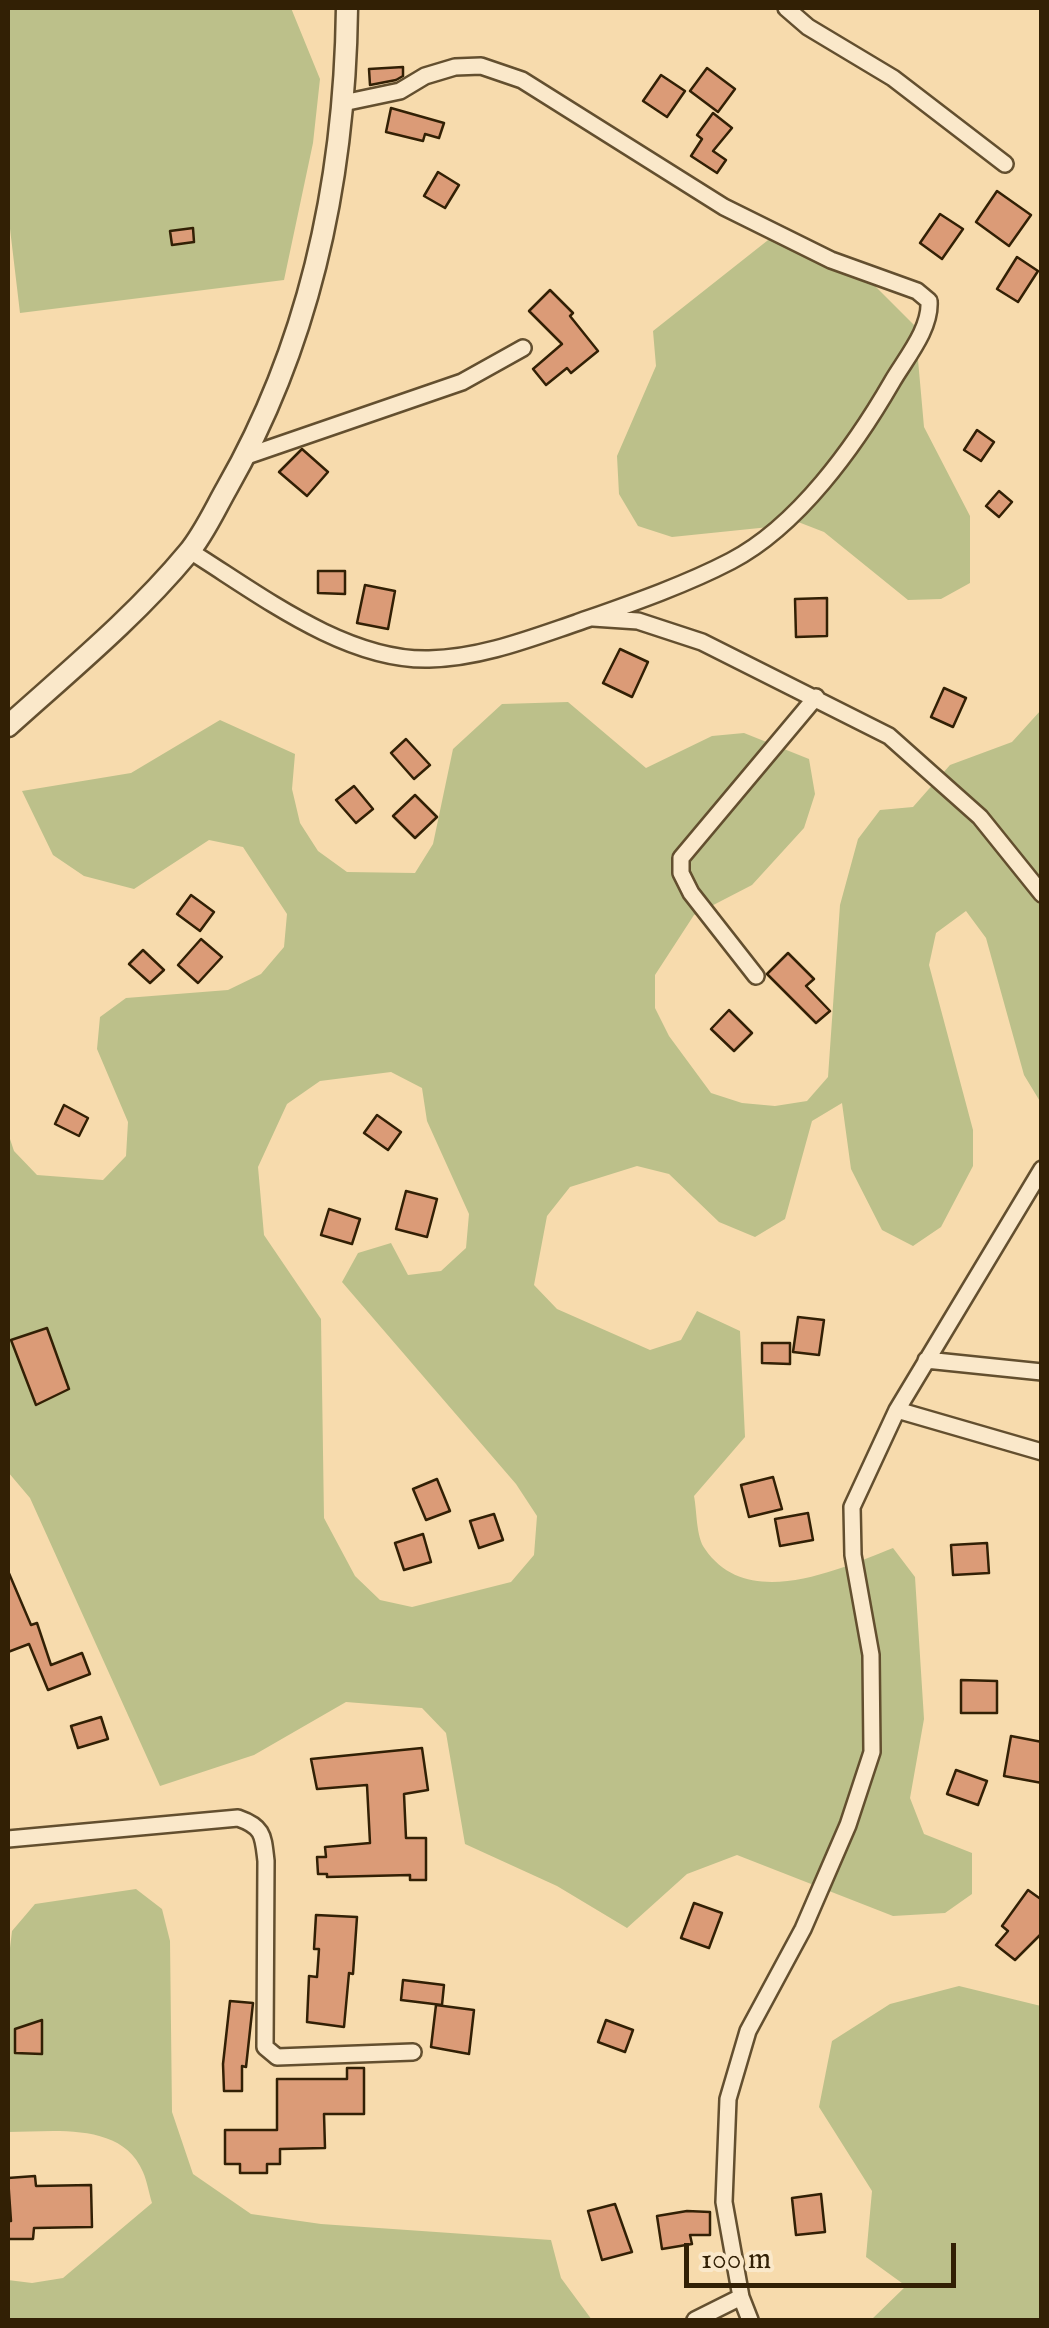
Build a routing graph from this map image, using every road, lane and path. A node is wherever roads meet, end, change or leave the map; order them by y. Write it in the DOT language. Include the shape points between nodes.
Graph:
graph roads {
  1 [pos="347,8"];
  2 [pos="786,8"];
  3 [pos="343,102"];
  4 [pos="1005,164"];
  5 [pos="523,348"];
  6 [pos="244,457"];
  7 [pos="190,551"];
  8 [pos="589,618"];
  9 [pos="816,697"];
  10 [pos="8,726"];
  11 [pos="1042,894"];
  12 [pos="756,976"];
  13 [pos="1042,1169"];
  14 [pos="926,1360"];
  15 [pos="1042,1372"];
  16 [pos="897,1410"];
  17 [pos="1042,1452"];
  18 [pos="8,1838"];
  19 [pos="413,2052"];
  20 [pos="741,2297"];
  21 [pos="695,2320"];
  22 [pos="750,2320"];
  1 -- 3 [label="street"];
  2 -- 4 [label="street" via="893,78"];
  3 -- 6 [label="street" via="312,286"];
  3 -- 8 [label="street" via="400,91 456,67 508,75 724,207 928,301 930,316 888,389 833,470 779,526 733,560"];
  5 -- 6 [label="street" via="462,382"];
  6 -- 7 [label="street"];
  7 -- 8 [label="street" via="368,652 428,659 506,647"];
  7 -- 10 [label="street"];
  8 -- 9 [label="street" via="638,621 702,642"];
  9 -- 11 [label="street" via="888,736 980,817"];
  9 -- 12 [label="street" via="680,858 691,893"];
  13 -- 14 [label="street"];
  14 -- 15 [label="street"];
  14 -- 16 [label="street"];
  16 -- 17 [label="street"];
  16 -- 20 [label="street" via="852,1506 853,1555 871,1655 872,1752 803,1929 748,2030 728,2099 724,2202"];
  18 -- 19 [label="street" via="238,1818 254,1823 266,1861 265,2047 277,2057"];
  20 -- 21 [label="street"];
  20 -- 22 [label="street"];
}
